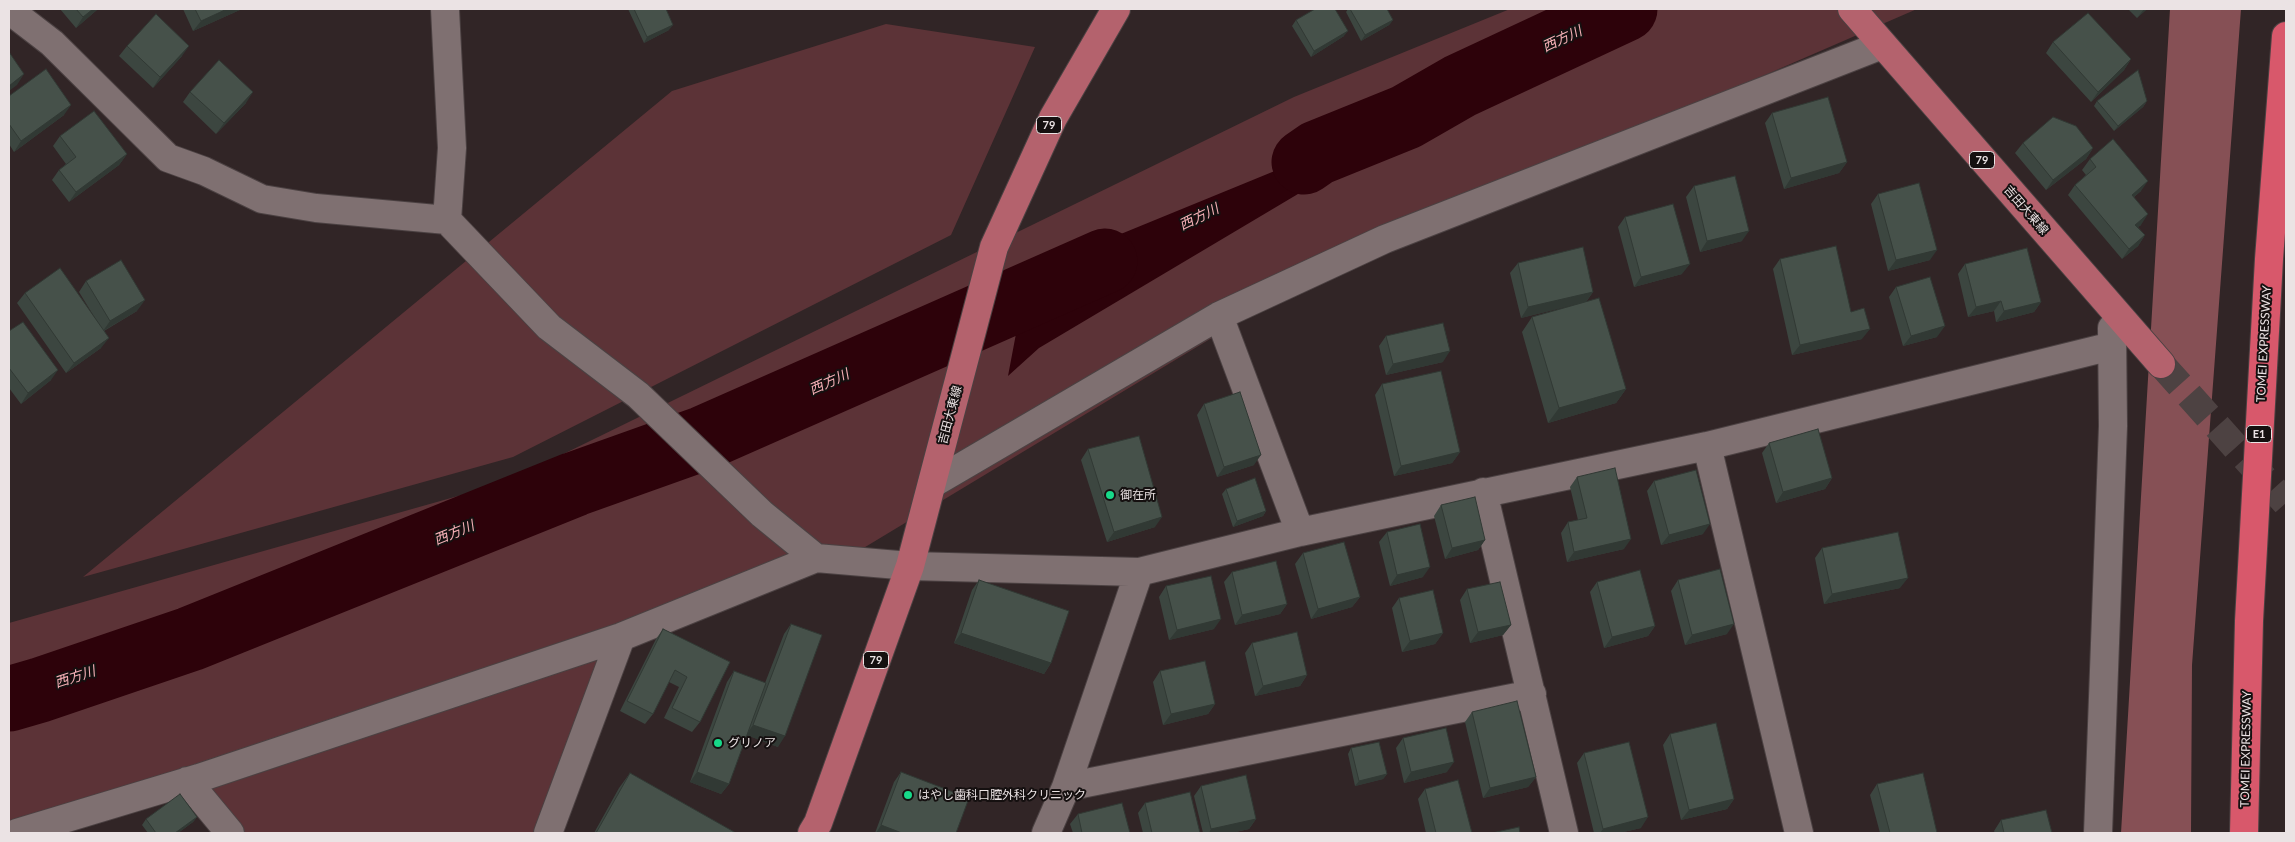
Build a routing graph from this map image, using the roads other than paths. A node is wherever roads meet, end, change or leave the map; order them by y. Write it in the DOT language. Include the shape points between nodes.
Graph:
graph roads {
  1 [pos="444,9"];
  2 [pos="1116,9"];
  3 [pos="9,10"];
  4 [pos="1854,10"];
  5 [pos="2286,36"];
  6 [pos="1882,45"];
  7 [pos="447,220"];
  8 [pos="2111,307"];
  9 [pos="1219,316"];
  10 [pos="2112,346"];
  11 [pos="2161,364"];
  12 [pos="1707,446"];
  13 [pos="932,484"];
  14 [pos="1483,492"];
  15 [pos="1300,532"];
  16 [pos="816,558"];
  17 [pos="910,566"];
  18 [pos="1139,572"];
  19 [pos="621,637"];
  20 [pos="1532,694"];
  21 [pos="187,781"];
  22 [pos="1066,787"];
  23 [pos="17,833"];
  24 [pos="230,833"];
  25 [pos="548,833"];
  26 [pos="812,833"];
  27 [pos="1046,833"];
  28 [pos="1564,833"];
  29 [pos="1799,833"];
  30 [pos="2098,833"];
  31 [pos="2244,833"];
  1 -- 7 [label="street" via="452,148"];
  2 -- 13 [label="main road, 吉田大東線 / 79" via="1053,118 994,247"];
  3 -- 7 [label="street" via="52,43 168,158 262,199 316,208"];
  4 -- 6 [label="main road, 吉田大東線 / 79"];
  5 -- 31 [label="highway, TOMEI EXPRESSWAY / E1" via="2269,259 2251,591"];
  6 -- 8 [label="main road, 吉田大東線 / 79"];
  6 -- 9 [label="street" via="1386,239"];
  7 -- 16 [label="street" via="549,327 638,395 762,514"];
  8 -- 10 [label="street"];
  8 -- 11 [label="main road, 吉田大東線 / 79"];
  9 -- 13 [label="street"];
  9 -- 15 [label="street"];
  10 -- 12 [label="street"];
  10 -- 30 [label="street" via="2113,426"];
  12 -- 14 [label="street"];
  12 -- 29 [label="street"];
  13 -- 17 [label="main road, 吉田大東線 / 79"];
  14 -- 15 [label="street"];
  14 -- 20 [label="street"];
  15 -- 18 [label="street"];
  16 -- 17 [label="street"];
  16 -- 19 [label="street"];
  17 -- 18 [label="street"];
  17 -- 26 [label="main road, 吉田大東線 / 79"];
  18 -- 22 [label="street"];
  19 -- 21 [label="street"];
  19 -- 25 [label="street"];
  20 -- 22 [label="street"];
  20 -- 28 [label="street"];
  21 -- 23 [label="street"];
  21 -- 24 [label="street"];
  22 -- 27 [label="street"];
}
